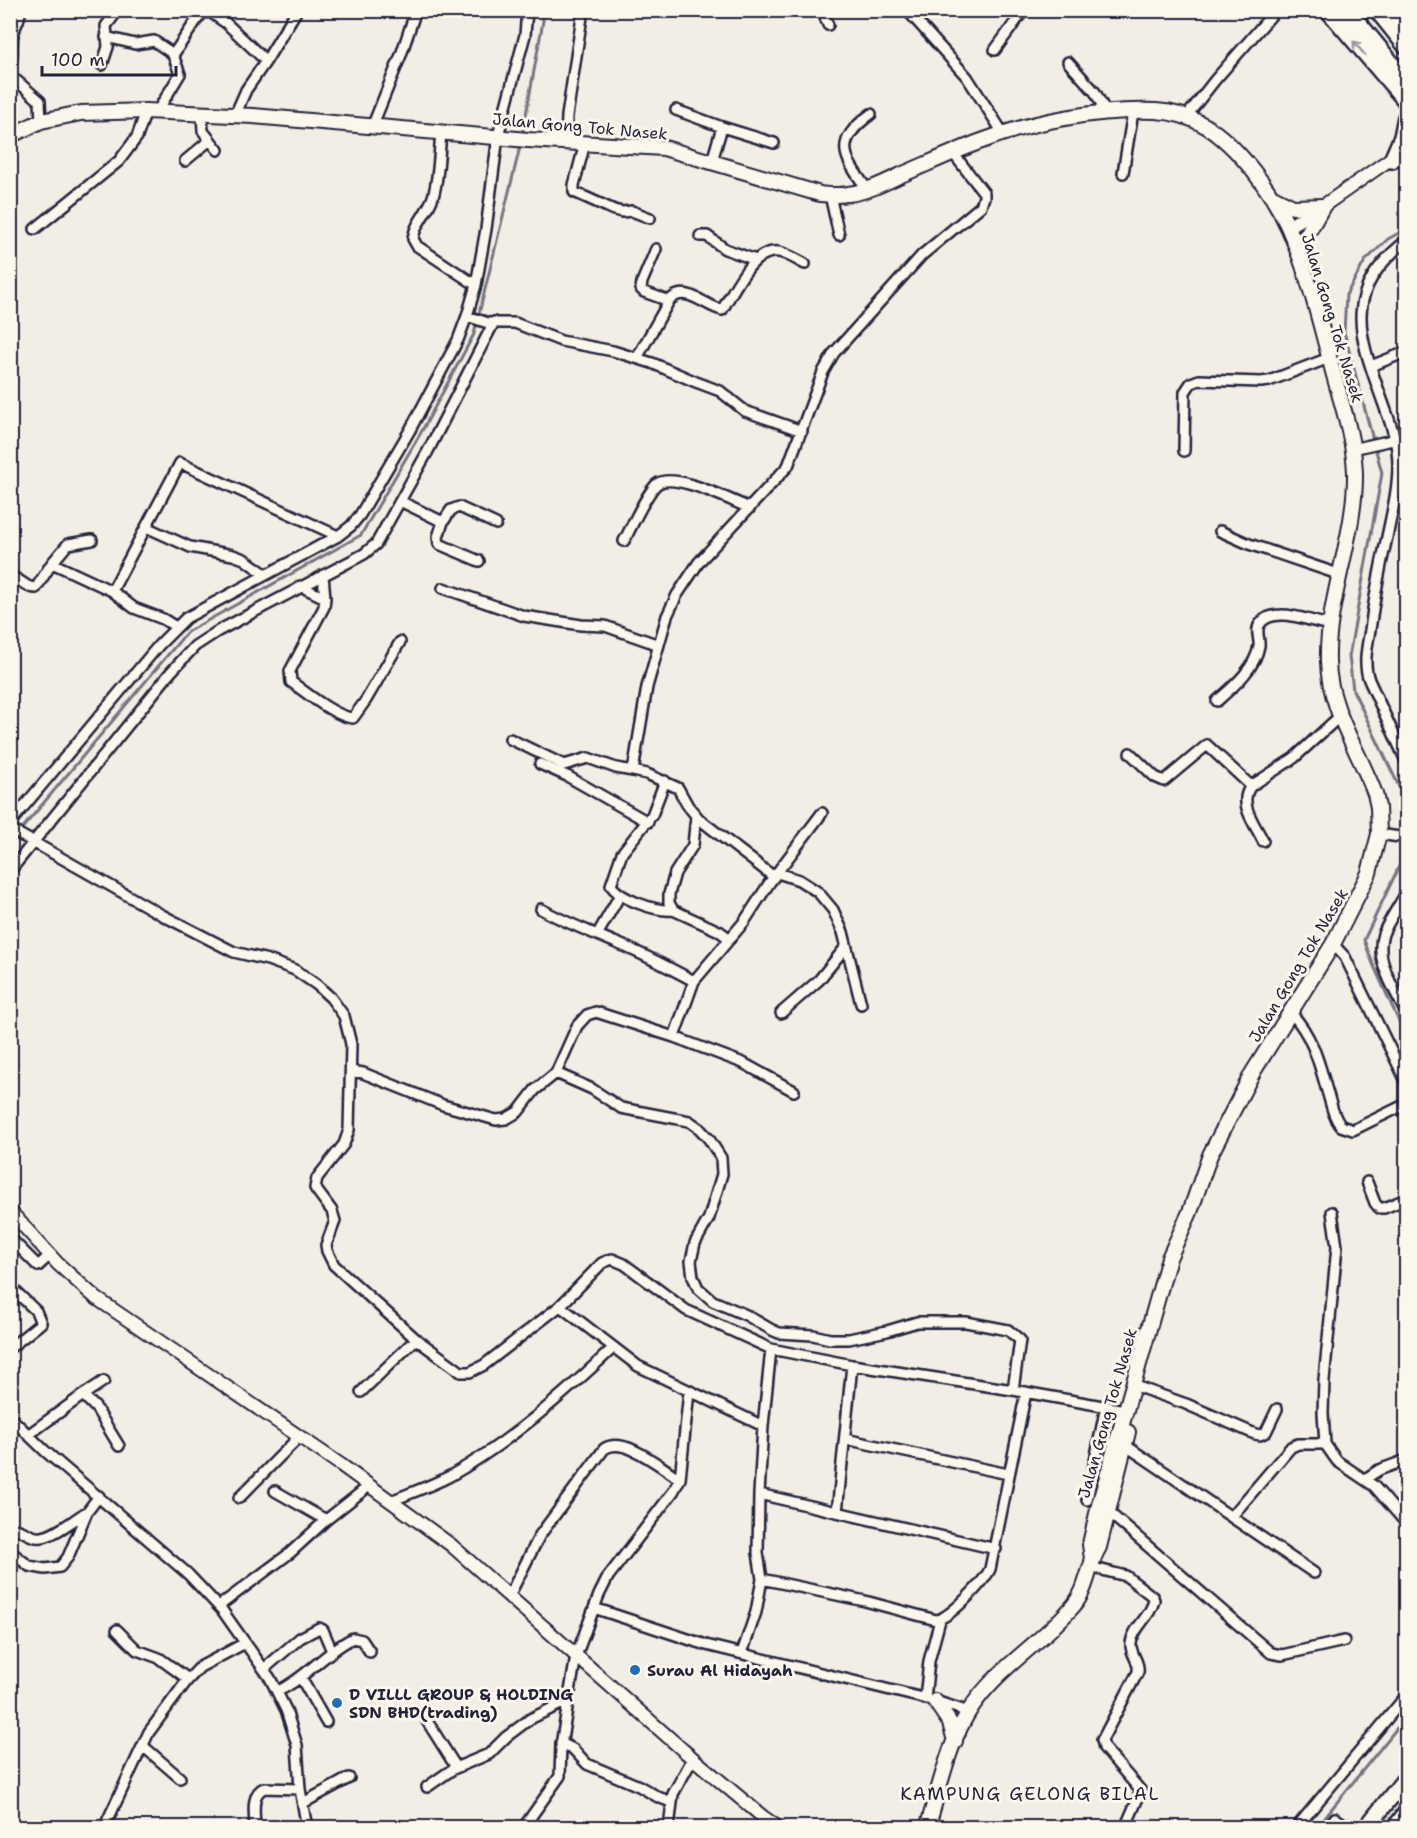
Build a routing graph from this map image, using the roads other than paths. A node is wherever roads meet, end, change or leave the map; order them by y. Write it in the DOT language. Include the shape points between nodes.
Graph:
graph roads {
  1 [pos="20,10"];
  2 [pos="118,10"];
  3 [pos="297,10"];
  4 [pos="416,10"];
  5 [pos="528,10"];
  6 [pos="584,10"];
  7 [pos="822,10"];
  8 [pos="907,10"];
  9 [pos="1024,10"];
  10 [pos="1276,10"];
  11 [pos="1328,10"];
  12 [pos="1348,10"];
  13 [pos="1384,14"];
  14 [pos="828,25"];
  15 [pos="1407,29"];
  16 [pos="106,37"];
  17 [pos="1407,46"];
  18 [pos="995,50"];
  19 [pos="173,54"];
  20 [pos="266,61"];
  21 [pos="1068,62"];
  22 [pos="102,65"];
  23 [pos="10,66"];
  24 [pos="10,75"];
  25 [pos="1407,81"];
  26 [pos="1391,85"];
  27 [pos="1407,93"];
  28 [pos="1406,101"];
  29 [pos="676,110"];
  30 [pos="152,112"];
  31 [pos="1133,112"];
  32 [pos="202,113"];
  33 [pos="870,114"];
  34 [pos="1107,114"];
  35 [pos="235,115"];
  36 [pos="1186,117"];
  37 [pos="1407,117"];
  38 [pos="41,121"];
  39 [pos="372,127"];
  40 [pos="722,127"];
  41 [pos="441,132"];
  42 [pos="1003,134"];
  43 [pos="10,136"];
  44 [pos="500,137"];
  45 [pos="210,140"];
  46 [pos="566,142"];
  47 [pos="585,143"];
  48 [pos="774,143"];
  49 [pos="1407,148"];
  50 [pos="218,150"];
  51 [pos="953,153"];
  52 [pos="1392,160"];
  53 [pos="185,161"];
  54 [pos="712,161"];
  55 [pos="1123,173"];
  56 [pos="867,189"];
  57 [pos="830,195"];
  58 [pos="1269,195"];
  59 [pos="1323,206"];
  60 [pos="650,218"];
  61 [pos="1288,227"];
  62 [pos="35,229"];
  63 [pos="840,235"];
  64 [pos="700,236"];
  65 [pos="1407,241"];
  66 [pos="656,249"];
  67 [pos="756,260"];
  68 [pos="1300,261"];
  69 [pos="805,264"];
  70 [pos="476,285"];
  71 [pos="669,301"];
  72 [pos="468,317"];
  73 [pos="491,322"];
  74 [pos="1407,352"];
  75 [pos="637,357"];
  76 [pos="1329,358"];
  77 [pos="1371,366"];
  78 [pos="802,431"];
  79 [pos="1407,437"];
  80 [pos="1392,439"];
  81 [pos="1352,449"];
  82 [pos="1184,451"];
  83 [pos="400,501"];
  84 [pos="750,508"];
  85 [pos="443,522"];
  86 [pos="496,524"];
  87 [pos="146,527"];
  88 [pos="1220,531"];
  89 [pos="338,536"];
  90 [pos="92,540"];
  91 [pos="624,541"];
  92 [pos="478,561"];
  93 [pos="52,563"];
  94 [pos="265,574"];
  95 [pos="322,575"];
  96 [pos="1341,575"];
  97 [pos="10,577"];
  98 [pos="300,586"];
  99 [pos="443,588"];
  100 [pos="112,591"];
  101 [pos="325,598"];
  102 [pos="1331,625"];
  103 [pos="176,627"];
  104 [pos="400,642"];
  105 [pos="658,645"];
  106 [pos="1217,701"];
  107 [pos="1340,716"];
  108 [pos="510,739"];
  109 [pos="1130,753"];
  110 [pos="1407,761"];
  111 [pos="540,764"];
  112 [pos="633,771"];
  113 [pos="665,781"];
  114 [pos="1251,786"];
  115 [pos="822,813"];
  116 [pos="696,816"];
  117 [pos="648,822"];
  118 [pos="10,823"];
  119 [pos="10,829"];
  120 [pos="1386,835"];
  121 [pos="1407,838"];
  122 [pos="1263,841"];
  123 [pos="34,843"];
  124 [pos="10,871"];
  125 [pos="776,875"];
  126 [pos="1407,893"];
  127 [pos="620,895"];
  128 [pos="542,909"];
  129 [pos="672,910"];
  130 [pos="597,935"];
  131 [pos="730,939"];
  132 [pos="1333,944"];
  133 [pos="845,948"];
  134 [pos="694,981"];
  135 [pos="861,1005"];
  136 [pos="1407,1012"];
  137 [pos="781,1013"];
  138 [pos="1291,1013"];
  139 [pos="674,1037"];
  140 [pos="351,1071"];
  141 [pos="556,1073"];
  142 [pos="1407,1081"];
  143 [pos="794,1090"];
  144 [pos="1407,1104"];
  145 [pos="1368,1182"];
  146 [pos="1407,1199"];
  147 [pos="10,1211"];
  148 [pos="1332,1212"];
  149 [pos="21,1223"];
  150 [pos="10,1236"];
  151 [pos="1177,1244"];
  152 [pos="50,1255"];
  153 [pos="10,1286"];
  154 [pos="560,1306"];
  155 [pos="416,1339"];
  156 [pos="10,1348"];
  157 [pos="613,1348"];
  158 [pos="771,1349"];
  159 [pos="852,1365"];
  160 [pos="104,1381"];
  161 [pos="1013,1390"];
  162 [pos="688,1391"];
  163 [pos="361,1392"];
  164 [pos="1026,1392"];
  165 [pos="1139,1394"];
  166 [pos="83,1395"];
  167 [pos="1106,1406"];
  168 [pos="1277,1409"];
  169 [pos="1125,1410"];
  170 [pos="10,1417"];
  171 [pos="1130,1424"];
  172 [pos="763,1426"];
  173 [pos="28,1435"];
  174 [pos="299,1437"];
  175 [pos="845,1439"];
  176 [pos="1325,1444"];
  177 [pos="1125,1445"];
  178 [pos="119,1446"];
  179 [pos="1407,1460"];
  180 [pos="1008,1474"];
  181 [pos="680,1479"];
  182 [pos="1365,1479"];
  183 [pos="369,1486"];
  184 [pos="275,1491"];
  185 [pos="759,1494"];
  186 [pos="99,1496"];
  187 [pos="239,1498"];
  188 [pos="391,1501"];
  189 [pos="1098,1505"];
  190 [pos="87,1512"];
  191 [pos="837,1512"];
  192 [pos="1232,1516"];
  193 [pos="326,1520"];
  194 [pos="1407,1523"];
  195 [pos="13,1529"];
  196 [pos="996,1549"];
  197 [pos="10,1551"];
  198 [pos="1091,1563"];
  199 [pos="1314,1573"];
  200 [pos="762,1579"];
  201 [pos="509,1596"];
  202 [pos="219,1606"];
  203 [pos="594,1608"];
  204 [pos="940,1620"];
  205 [pos="117,1630"];
  206 [pos="1344,1641"];
  207 [pos="245,1643"];
  208 [pos="332,1651"];
  209 [pos="370,1652"];
  210 [pos="742,1653"];
  211 [pos="576,1656"];
  212 [pos="264,1669"];
  213 [pos="301,1678"];
  214 [pos="188,1679"];
  215 [pos="278,1691"];
  216 [pos="1407,1696"];
  217 [pos="569,1700"];
  218 [pos="930,1700"];
  219 [pos="969,1712"];
  220 [pos="427,1721"];
  221 [pos="326,1722"];
  222 [pos="955,1741"];
  223 [pos="561,1743"];
  224 [pos="143,1746"];
  225 [pos="693,1758"];
  226 [pos="456,1767"];
  227 [pos="180,1778"];
  228 [pos="349,1778"];
  229 [pos="1407,1778"];
  230 [pos="427,1787"];
  231 [pos="300,1789"];
  232 [pos="670,1802"];
  233 [pos="303,1803"];
  234 [pos="1407,1814"];
  235 [pos="104,1827"];
  236 [pos="255,1827"];
  237 [pos="307,1827"];
  238 [pos="523,1827"];
  239 [pos="669,1827"];
  240 [pos="779,1827"];
  241 [pos="927,1827"];
  242 [pos="1125,1827"];
  243 [pos="1296,1827"];
  244 [pos="1327,1827"];
  245 [pos="1349,1827"];
  246 [pos="1366,1827"];
  247 [pos="1395,1827"];
  1 -- 23 [label="street" via="12,37 14,56"];
  2 -- 16 [label="street" via="106,26"];
  3 -- 20 [label="street"];
  4 -- 39 [label="street"];
  5 -- 44 [label="street"];
  6 -- 46 [label="street"];
  7 -- 14 [label="street"];
  8 -- 42 [label="street" via="967,77"];
  9 -- 18 [label="street"];
  10 -- 36 [label="street"];
  26 -- 11 [label="main road, one-way"];
  12 -- 25 [label="main road"];
  13 -- 15 [label="main road"];
  13 -- 17 [label="main road"];
  16 -- 19 [label="street" via="135,44 152,41"];
  16 -- 22 [label="street" via="108,47"];
  19 -- 20 [label="street" via="202,13 210,12"];
  19 -- 30 [label="street" via="180,74"];
  20 -- 35 [label="street"];
  21 -- 34 [label="street" via="1095,92"];
  24 -- 38 [label="street" via="40,100"];
  26 -- 27 [label="main road"];
  26 -- 28 [label="main road"];
  29 -- 40 [label="street"];
  30 -- 32 [label="main road, Jalan Gong Tok Nasek"];
  30 -- 38 [label="main road, Jalan Gong Tok Nasek" via="81,113"];
  30 -- 62 [label="street" via="119,160"];
  31 -- 34 [label="main road, Jalan Gong Tok Nasek"];
  31 -- 36 [label="main road, Jalan Gong Tok Nasek" via="1157,111"];
  31 -- 55 [label="street"];
  32 -- 35 [label="main road, Jalan Gong Tok Nasek"];
  32 -- 45 [label="street" via="203,131"];
  33 -- 56 [label="street" via="852,129 845,145 849,163"];
  34 -- 42 [label="main road, Jalan Gong Tok Nasek" via="1056,120"];
  35 -- 39 [label="main road, Jalan Gong Tok Nasek"];
  36 -- 58 [label="main road, Jalan Gong Tok Nasek" via="1204,125 1235,150"];
  37 -- 52 [label="main road"];
  38 -- 43 [label="main road, Jalan Gong Tok Nasek"];
  39 -- 41 [label="main road, Jalan Gong Tok Nasek"];
  40 -- 48 [label="street"];
  40 -- 54 [label="street"];
  41 -- 44 [label="main road, Jalan Gong Tok Nasek"];
  41 -- 70 [label="street" via="435,191 413,239 417,246"];
  42 -- 51 [label="main road, Jalan Gong Tok Nasek"];
  44 -- 46 [label="main road, Jalan Gong Tok Nasek"];
  44 -- 70 [label="street"];
  45 -- 50 [label="street"];
  45 -- 53 [label="street"];
  46 -- 47 [label="main road, Jalan Gong Tok Nasek"];
  47 -- 54 [label="main road, Jalan Gong Tok Nasek" via="664,148"];
  47 -- 60 [label="street" via="574,192 614,210"];
  49 -- 52 [label="street"];
  51 -- 56 [label="main road, Jalan Gong Tok Nasek"];
  51 -- 78 [label="street" via="984,193 983,202 922,255 839,347 823,372"];
  52 -- 59 [label="street"];
  54 -- 57 [label="main road, Jalan Gong Tok Nasek"];
  56 -- 57 [label="main road, Jalan Gong Tok Nasek"];
  57 -- 63 [label="street"];
  58 -- 59 [label="main road" via="1293,207"];
  58 -- 61 [label="main road, Jalan Gong Tok Nasek"];
  59 -- 61 [label="street"];
  59 -- 68 [label="main road" via="1306,236"];
  61 -- 68 [label="main road, Jalan Gong Tok Nasek"];
  64 -- 67 [label="street"];
  65 -- 77 [label="street" via="1376,270 1363,300 1362,333"];
  66 -- 71 [label="street" via="641,289"];
  67 -- 69 [label="street" via="779,252"];
  67 -- 71 [label="street" via="722,310 682,293"];
  68 -- 76 [label="main road, Jalan Gong Tok Nasek"];
  70 -- 72 [label="street"];
  71 -- 75 [label="street"];
  72 -- 73 [label="street"];
  72 -- 89 [label="street" via="367,504"];
  73 -- 75 [label="street" via="515,323 561,341"];
  73 -- 83 [label="street"];
  74 -- 77 [label="street"];
  75 -- 78 [label="street" via="720,391 745,411"];
  76 -- 81 [label="main road, Jalan Gong Tok Nasek"];
  76 -- 82 [label="street" via="1261,382 1191,383 1185,392"];
  77 -- 80 [label="street"];
  78 -- 84 [label="street" via="788,466"];
  79 -- 80 [label="street"];
  80 -- 81 [label="street"];
  80 -- 110 [label="street" via="1398,463 1395,496 1365,659 1369,680"];
  81 -- 96 [label="main road, Jalan Gong Tok Nasek" via="1354,501"];
  83 -- 85 [label="street"];
  83 -- 95 [label="street" via="370,550"];
  84 -- 91 [label="street" via="686,483 662,482 653,489"];
  84 -- 105 [label="street" via="691,572 667,616"];
  85 -- 86 [label="street" via="451,510 459,507"];
  85 -- 92 [label="street" via="439,544"];
  87 -- 89 [label="street" via="180,463"];
  87 -- 94 [label="street" via="190,547 244,559"];
  87 -- 100 [label="street"];
  88 -- 96 [label="street"];
  89 -- 94 [label="street"];
  90 -- 93 [label="street" via="68,544"];
  93 -- 97 [label="street" via="36,588"];
  93 -- 100 [label="street"];
  94 -- 103 [label="street"];
  95 -- 98 [label="street"];
  95 -- 101 [label="street"];
  96 -- 102 [label="main road, Jalan Gong Tok Nasek"];
  98 -- 101 [label="street"];
  98 -- 123 [label="street" via="218,631 189,652"];
  99 -- 105 [label="street" via="524,616 605,626"];
  100 -- 103 [label="street" via="134,608"];
  101 -- 104 [label="street" via="290,678 335,710 350,718 355,716"];
  102 -- 106 [label="street" via="1287,615 1265,619 1258,628 1258,646 1252,662 1237,684"];
  102 -- 107 [label="main road, Jalan Gong Tok Nasek" via="1329,669"];
  103 -- 118 [label="street"];
  105 -- 112 [label="street"];
  107 -- 114 [label="street" via="1294,758"];
  107 -- 120 [label="main road, Jalan Gong Tok Nasek" via="1375,794"];
  108 -- 112 [label="street" via="564,765 588,758"];
  109 -- 114 [label="street" via="1164,781 1207,745"];
  111 -- 117 [label="street"];
  112 -- 113 [label="street"];
  113 -- 116 [label="street" via="681,790"];
  113 -- 117 [label="street"];
  114 -- 122 [label="street" via="1244,797 1245,805"];
  115 -- 125 [label="street"];
  116 -- 125 [label="street"];
  116 -- 129 [label="street" via="693,846 675,873 669,894"];
  117 -- 127 [label="street" via="624,848 618,861 611,885"];
  119 -- 123 [label="street"];
  120 -- 121 [label="street"];
  120 -- 132 [label="main road, Jalan Gong Tok Nasek"];
  123 -- 124 [label="street"];
  123 -- 140 [label="street" via="234,952 268,960 306,977 331,998 344,1016 351,1044"];
  125 -- 131 [label="street"];
  125 -- 133 [label="street" via="806,884 829,903 838,919"];
  126 -- 136 [label="street" via="1382,941 1383,963"];
  127 -- 129 [label="street"];
  127 -- 130 [label="street"];
  128 -- 130 [label="street"];
  129 -- 131 [label="street"];
  130 -- 134 [label="street"];
  131 -- 134 [label="street"];
  132 -- 138 [label="main road, Jalan Gong Tok Nasek"];
  132 -- 142 [label="street" via="1345,957"];
  133 -- 135 [label="street"];
  133 -- 137 [label="street" via="819,980"];
  134 -- 139 [label="street"];
  138 -- 144 [label="street" via="1309,1035 1334,1116 1341,1126 1353,1130"];
  138 -- 151 [label="main road, Jalan Gong Tok Nasek" via="1218,1136"];
  139 -- 141 [label="street" via="592,1012 577,1026"];
  139 -- 143 [label="street" via="743,1063"];
  140 -- 141 [label="street" via="424,1099 496,1120 512,1117"];
  140 -- 155 [label="street" via="348,1137 315,1184 335,1221 327,1251 340,1273"];
  141 -- 161 [label="street" via="621,1108 689,1121 709,1139 722,1161 722,1174 709,1218 694,1243 691,1261 696,1284 709,1299 775,1332 830,1339 864,1337 917,1322 975,1323 1008,1330 1020,1340"];
  145 -- 146 [label="street" via="1379,1208"];
  147 -- 149 [label="street"];
  148 -- 176 [label="street" via="1337,1247 1324,1380"];
  149 -- 150 [label="street"];
  149 -- 152 [label="street"];
  150 -- 152 [label="street" via="38,1266"];
  151 -- 165 [label="main road, Jalan Gong Tok Nasek" via="1176,1261"];
  151 -- 169 [label="main road, Jalan Gong Tok Nasek" via="1169,1258"];
  152 -- 174 [label="street" via="96,1298"];
  153 -- 156 [label="street" via="36,1311 41,1323"];
  154 -- 155 [label="street" via="484,1365 466,1373"];
  154 -- 157 [label="street"];
  154 -- 158 [label="street" via="602,1263 612,1259 686,1310"];
  155 -- 163 [label="street"];
  157 -- 162 [label="street" via="638,1366"];
  157 -- 188 [label="street" via="557,1399 474,1461 450,1476"];
  158 -- 159 [label="street"];
  158 -- 172 [label="street"];
  159 -- 161 [label="street"];
  159 -- 175 [label="street"];
  160 -- 166 [label="street"];
  161 -- 164 [label="street"];
  162 -- 172 [label="street"];
  162 -- 181 [label="street"];
  164 -- 167 [label="street"];
  164 -- 180 [label="street"];
  165 -- 168 [label="street" via="1186,1404 1260,1435 1266,1432"];
  165 -- 169 [label="main road"];
  165 -- 171 [label="main road, Jalan Gong Tok Nasek"];
  166 -- 173 [label="street"];
  166 -- 178 [label="street" via="96,1408"];
  167 -- 169 [label="street"];
  167 -- 189 [label="street"];
  169 -- 171 [label="main road"];
  169 -- 189 [label="main road, Jalan Gong Tok Nasek"];
  170 -- 173 [label="street"];
  171 -- 177 [label="main road, Jalan Gong Tok Nasek"];
  172 -- 185 [label="street"];
  173 -- 186 [label="street"];
  174 -- 183 [label="street"];
  174 -- 187 [label="street"];
  175 -- 180 [label="street"];
  175 -- 191 [label="street"];
  176 -- 182 [label="street" via="1337,1461"];
  176 -- 192 [label="street" via="1291,1447"];
  177 -- 189 [label="main road, Jalan Gong Tok Nasek"];
  177 -- 192 [label="street"];
  179 -- 182 [label="street"];
  180 -- 196 [label="street"];
  181 -- 201 [label="street" via="628,1446 614,1444 604,1449 540,1535"];
  181 -- 203 [label="street" via="608,1577"];
  182 -- 194 [label="street"];
  183 -- 188 [label="street"];
  183 -- 193 [label="street"];
  184 -- 193 [label="street"];
  185 -- 191 [label="street"];
  185 -- 200 [label="street" via="758,1553"];
  186 -- 190 [label="street"];
  186 -- 202 [label="street" via="201,1585"];
  188 -- 201 [label="street" via="451,1545"];
  189 -- 198 [label="main road, Jalan Gong Tok Nasek" via="1090,1544"];
  189 -- 206 [label="street" via="1271,1653 1282,1655"];
  190 -- 195 [label="street" via="41,1538"];
  190 -- 197 [label="street" via="60,1567 29,1566"];
  191 -- 196 [label="street"];
  192 -- 199 [label="street"];
  193 -- 202 [label="street" via="290,1553"];
  196 -- 204 [label="street" via="985,1578"];
  198 -- 219 [label="main road, Jalan Gong Tok Nasek" via="1074,1606 1001,1673"];
  198 -- 242 [label="street" via="1126,1576 1154,1600 1131,1641 1138,1672 1102,1740 1104,1748 1141,1791"];
  200 -- 204 [label="street"];
  200 -- 210 [label="street"];
  201 -- 211 [label="street"];
  202 -- 207 [label="street"];
  203 -- 210 [label="street"];
  203 -- 211 [label="street"];
  204 -- 218 [label="street" via="929,1661"];
  205 -- 214 [label="street" via="137,1650 159,1658"];
  207 -- 212 [label="street"];
  207 -- 214 [label="street" via="200,1667"];
  208 -- 209 [label="street" via="355,1637"];
  208 -- 212 [label="street" via="319,1628"];
  208 -- 213 [label="street"];
  210 -- 218 [label="street"];
  211 -- 217 [label="street"];
  211 -- 225 [label="street"];
  212 -- 215 [label="street"];
  213 -- 215 [label="street"];
  213 -- 221 [label="street"];
  214 -- 224 [label="street"];
  215 -- 231 [label="street" via="297,1745"];
  216 -- 243 [label="street"];
  217 -- 223 [label="street"];
  217 -- 226 [label="street" via="522,1724 489,1754"];
  218 -- 219 [label="street"];
  218 -- 222 [label="main road" via="950,1723"];
  219 -- 222 [label="main road, Jalan Gong Tok Nasek"];
  220 -- 226 [label="street"];
  222 -- 241 [label="main road, Jalan Gong Tok Nasek"];
  223 -- 232 [label="street" via="587,1764"];
  223 -- 238 [label="street" via="558,1781"];
  224 -- 227 [label="street"];
  224 -- 235 [label="street"];
  225 -- 232 [label="street"];
  225 -- 240 [label="street"];
  226 -- 230 [label="street"];
  228 -- 233 [label="street"];
  229 -- 246 [label="main road"];
  231 -- 233 [label="street"];
  231 -- 236 [label="street" via="259,1790 255,1795"];
  232 -- 239 [label="street"];
  233 -- 237 [label="street"];
  234 -- 247 [label="main road"];
  244 -- 245 [label="street" via="1335,1818"];
}
